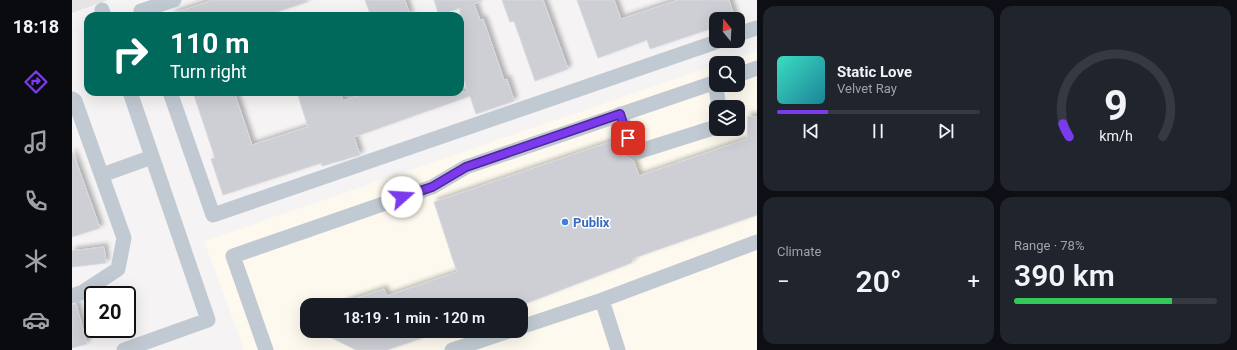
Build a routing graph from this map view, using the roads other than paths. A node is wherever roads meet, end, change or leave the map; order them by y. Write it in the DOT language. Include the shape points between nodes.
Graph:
graph roads {
  1 [pos="174,0"];
  2 [pos="141,12"];
  3 [pos="757,28"];
  4 [pos="745,32"];
  5 [pos="709,44"];
  6 [pos="757,68"];
  7 [pos="745,72"];
  8 [pos="709,84"];
  9 [pos="131,96"];
  10 [pos="171,96"];
  11 [pos="72,99"];
  12 [pos="620,114"];
  13 [pos="709,129"];
  14 [pos="152,157"];
  15 [pos="102,175"];
  16 [pos="757,242"];
  17 [pos="72,296"];
  18 [pos="602,300"];
  19 [pos="528,325"];
  20 [pos="488,338"];
  21 [pos="124,350"];
  22 [pos="266,350"];
  23 [pos="452,350"];
  24 [pos="618,350"];
  1 -- 2 [label="lane"];
  3 -- 4 [label="lane"];
  5 -- 10 [label="lane" via="213,215"];
  6 -- 7 [label="lane"];
  8 -- 12 [label="lane"];
  9 -- 14 [label="lane"];
  11 -- 15 [label="lane" via="75,100"];
  12 -- 13 [label="lane" via="632,150 637,152"];
  12 -- 22 [label="lane" via="466,167 432,187 233,256"];
  14 -- 15 [label="lane"];
  14 -- 21 [label="lane" via="208,320"];
  15 -- 17 [label="lane" via="124,238 118,269 83,292"];
  16 -- 18 [label="lane"];
  18 -- 19 [label="lane"];
  18 -- 24 [label="lane"];
  20 -- 23 [label="lane"];
}
